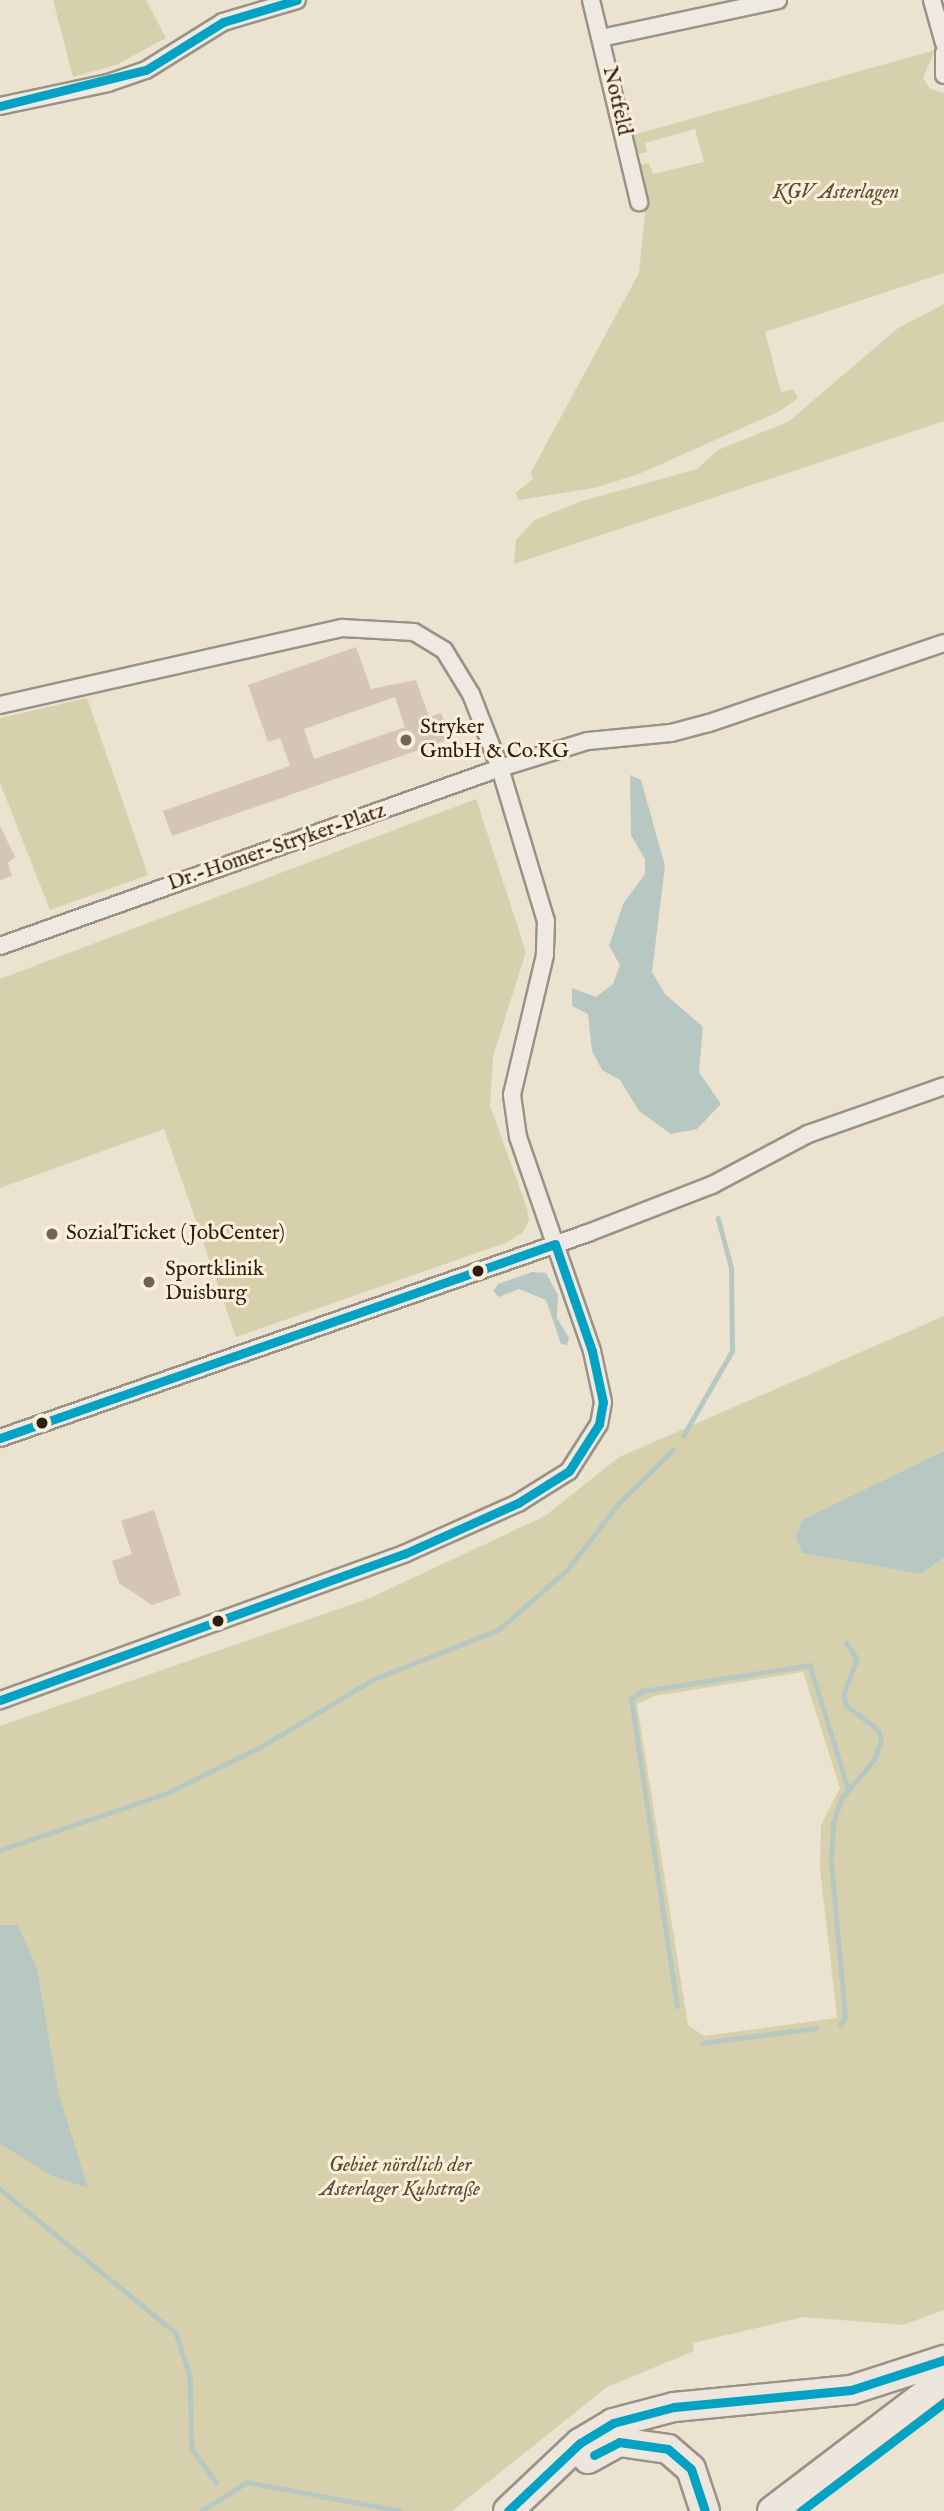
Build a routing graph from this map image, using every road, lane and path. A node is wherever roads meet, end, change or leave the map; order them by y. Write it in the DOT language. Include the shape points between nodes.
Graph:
graph roads {
  1 [pos="297,0"];
  2 [pos="591,0"];
  3 [pos="778,0"];
  4 [pos="932,0"];
  5 [pos="601,38"];
  6 [pos="944,43"];
  7 [pos="944,53"];
  8 [pos="944,75"];
  9 [pos="0,106"];
  10 [pos="639,202"];
  11 [pos="944,643"];
  12 [pos="0,705"];
  13 [pos="500,768"];
  14 [pos="0,946"];
  15 [pos="944,1086"];
  16 [pos="555,1244"];
  17 [pos="0,1438"];
  18 [pos="0,1700"];
  19 [pos="944,2360"];
  20 [pos="944,2380"];
  21 [pos="944,2403"];
  22 [pos="508,2511"];
  23 [pos="527,2511"];
  24 [pos="705,2511"];
  25 [pos="772,2511"];
  26 [pos="801,2511"];
  1 -- 9 [label="street" via="223,22 146,70 108,83"];
  2 -- 5 [label="street, Notfeld"];
  3 -- 5 [label="street"];
  4 -- 6 [label="street"];
  5 -- 10 [label="street, Notfeld"];
  7 -- 8 [label="street"];
  11 -- 13 [label="street, Dr.-Homer-Stryker-Platz" via="709,723 671,733 588,741"];
  12 -- 13 [label="street" via="342,628 385,626 414,632 443,650 471,694"];
  13 -- 14 [label="street, Dr.-Homer-Stryker-Platz"];
  13 -- 16 [label="street" via="546,921 545,955 512,1095 518,1137"];
  15 -- 16 [label="street" via="808,1134 712,1185"];
  16 -- 17 [label="street"];
  16 -- 18 [label="street" via="592,1351 603,1402 599,1424 569,1471 518,1503 404,1554"];
  19 -- 22 [label="highway" via="851,2390 674,2407 614,2423 580,2443"];
  20 -- 25 [label="highway"];
  21 -- 26 [label="highway"];
  23 -- 24 [label="highway" via="598,2451 637,2441 681,2457 699,2481"];
}
